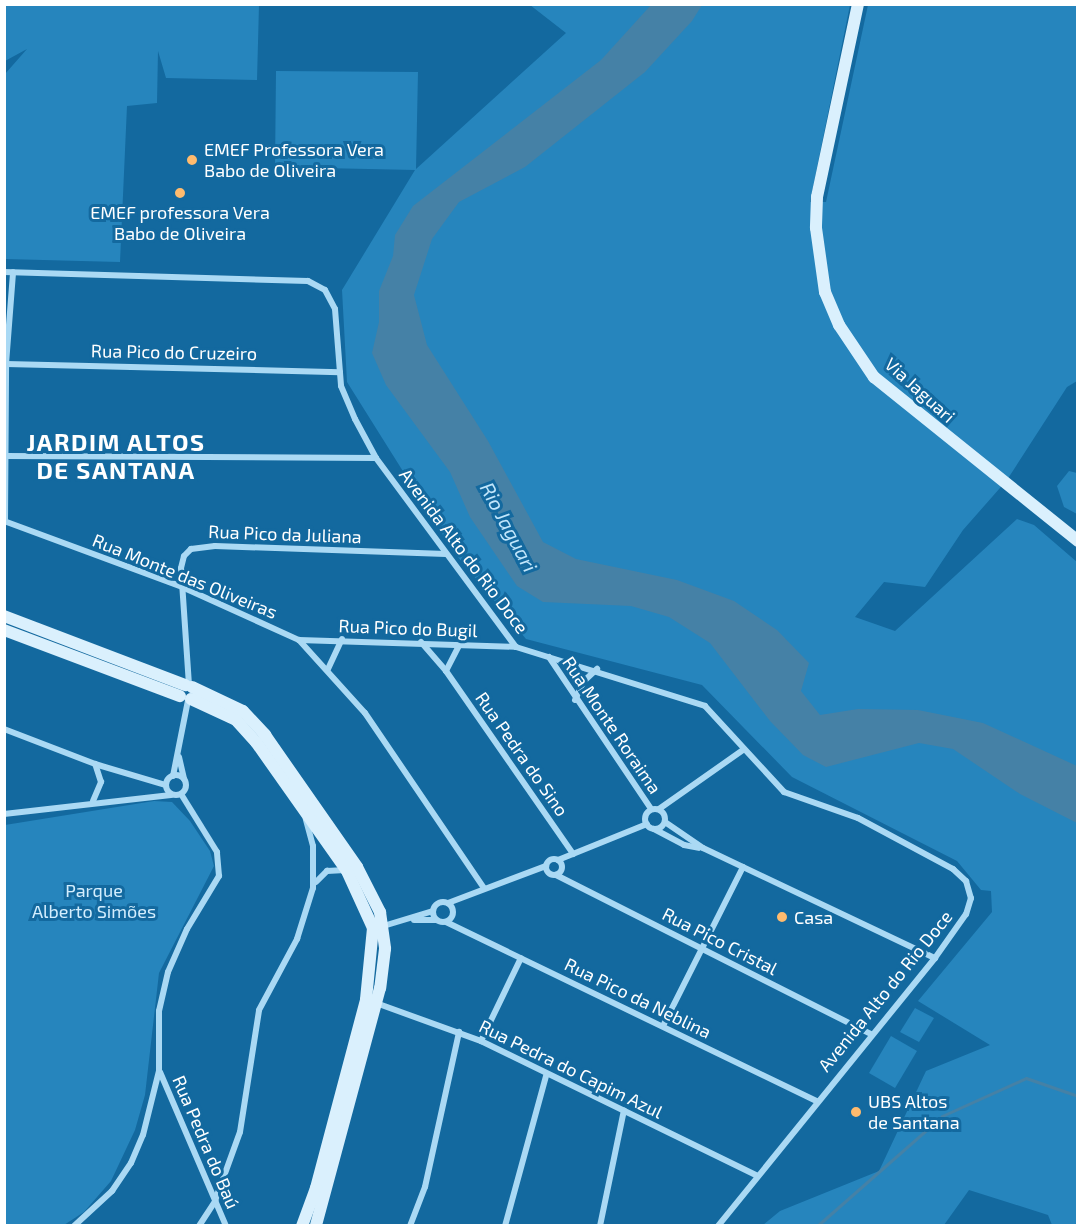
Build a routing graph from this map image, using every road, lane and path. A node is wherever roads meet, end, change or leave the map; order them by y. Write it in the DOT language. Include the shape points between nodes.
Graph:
graph roads {
  1 [pos="858,4"];
  2 [pos="4,272"];
  3 [pos="13,272"];
  4 [pos="6,364"];
  5 [pos="340,372"];
  6 [pos="5,456"];
  7 [pos="376,458"];
  8 [pos="5,521"];
  9 [pos="1077,541"];
  10 [pos="446,554"];
  11 [pos="182,587"];
  12 [pos="4,616"];
  13 [pos="4,630"];
  14 [pos="342,639"];
  15 [pos="299,640"];
  16 [pos="421,642"];
  17 [pos="460,644"];
  18 [pos="516,647"];
  19 [pos="549,657"];
  20 [pos="328,669"];
  21 [pos="597,669"];
  22 [pos="446,671"];
  23 [pos="187,692"];
  24 [pos="575,700"];
  25 [pos="4,729"];
  26 [pos="743,750"];
  27 [pos="179,754"];
  28 [pos="95,764"];
  29 [pos="173,776"];
  30 [pos="184,780"];
  31 [pos="168,790"];
  32 [pos="181,794"];
  33 [pos="93,801"];
  34 [pos="655,809"];
  35 [pos="305,813"];
  36 [pos="4,814"];
  37 [pos="665,822"];
  38 [pos="649,826"];
  39 [pos="703,849"];
  40 [pos="573,854"];
  41 [pos="558,860"];
  42 [pos="546,866"];
  43 [pos="743,867"];
  44 [pos="347,871"];
  45 [pos="556,875"];
  46 [pos="313,888"];
  47 [pos="484,888"];
  48 [pos="448,903"];
  49 [pos="433,911"];
  50 [pos="407,920"];
  51 [pos="436,920"];
  52 [pos="446,922"];
  53 [pos="378,927"];
  54 [pos="700,948"];
  55 [pos="521,958"];
  56 [pos="934,958"];
  57 [pos="371,1002"];
  58 [pos="663,1026"];
  59 [pos="459,1032"];
  60 [pos="870,1034"];
  61 [pos="481,1041"];
  62 [pos="159,1071"];
  63 [pos="546,1076"];
  64 [pos="817,1101"];
  65 [pos="624,1110"];
  66 [pos="758,1176"];
  67 [pos="215,1201"];
  68 [pos="74,1226"];
  69 [pos="199,1226"];
  70 [pos="226,1226"];
  71 [pos="302,1226"];
  72 [pos="316,1226"];
  73 [pos="410,1226"];
  74 [pos="505,1226"];
  75 [pos="600,1226"];
  76 [pos="718,1226"];
  1 -- 9 [label="street, Via Jaguari" via="817,197 816,228 825,292 839,325 874,377"];
  2 -- 3 [label="street, Avenida Alto do Rio Doce"];
  3 -- 4 [label="street"];
  3 -- 5 [label="street, Avenida Alto do Rio Doce" via="308,281 324,290 335,309"];
  4 -- 5 [label="street, Rua Pico do Cruzeiro"];
  4 -- 6 [label="street"];
  5 -- 7 [label="street, Avenida Alto do Rio Doce" via="346,400"];
  6 -- 7 [label="street"];
  6 -- 8 [label="street"];
  7 -- 10 [label="street, Avenida Alto do Rio Doce"];
  8 -- 11 [label="street, Rua Monte das Oliveiras"];
  10 -- 11 [label="street, Rua Pico da Juliana" via="200,546 184,556"];
  10 -- 18 [label="street, Avenida Alto do Rio Doce"];
  11 -- 15 [label="street, Rua Monte das Oliveiras"];
  11 -- 23 [label="street, Rua Pico da Juliana"];
  12 -- 23 [label="street"];
  13 -- 23 [label="street"];
  14 -- 15 [label="street, Rua Pico do Bugil"];
  14 -- 16 [label="street, Rua Pico do Bugil"];
  14 -- 20 [label="street"];
  15 -- 20 [label="street, Rua Monte das Oliveiras"];
  16 -- 17 [label="street, Rua Pico do Bugil"];
  16 -- 22 [label="street, Rua Pedra do Sino"];
  17 -- 18 [label="street, Rua Pico do Bugil"];
  17 -- 22 [label="street"];
  18 -- 19 [label="street, Avenida Alto do Rio Doce"];
  19 -- 21 [label="street, Avenida Alto do Rio Doce"];
  19 -- 24 [label="street, Rua Monte Roraima"];
  20 -- 47 [label="street, Rua Monte das Oliveiras" via="365,713"];
  21 -- 24 [label="street" via="584,681"];
  21 -- 26 [label="street, Avenida Alto do Rio Doce" via="705,706"];
  22 -- 40 [label="street, Rua Pedra do Sino"];
  23 -- 27 [label="street, Rua Pico da Juliana"];
  23 -- 35 [label="street" via="236,720"];
  23 -- 53 [label="street" via="243,711 265,735 357,867 376,901"];
  24 -- 34 [label="street, Rua Monte Roraima"];
  25 -- 28 [label="street"];
  26 -- 34 [label="street"];
  26 -- 56 [label="street, Avenida Alto do Rio Doce" via="784,792 801,801 850,814 961,874 969,888 969,906"];
  27 -- 29 [label="street, Rua Pico da Juliana"];
  27 -- 30 [label="street, Rua Pico da Juliana"];
  28 -- 31 [label="street"];
  28 -- 33 [label="street" via="101,782"];
  29 -- 30 [label="street"];
  29 -- 31 [label="street"];
  30 -- 32 [label="street" via="186,786"];
  31 -- 32 [label="street"];
  31 -- 33 [label="street" via="136,798"];
  32 -- 62 [label="street" via="217,852 219,876 187,929 168,972 159,1011"];
  33 -- 36 [label="street"];
  34 -- 37 [label="street, Rua Monte Roraima"];
  34 -- 38 [label="street" via="645,816"];
  35 -- 44 [label="street"];
  35 -- 46 [label="street" via="313,846"];
  37 -- 38 [label="street"];
  37 -- 39 [label="street"];
  38 -- 39 [label="street" via="684,845"];
  38 -- 40 [label="street"];
  39 -- 43 [label="street"];
  40 -- 41 [label="street"];
  41 -- 42 [label="street" via="551,860"];
  41 -- 45 [label="street" via="562,870"];
  42 -- 45 [label="street" via="549,873"];
  42 -- 47 [label="street"];
  43 -- 54 [label="street"];
  43 -- 56 [label="street"];
  44 -- 46 [label="street" via="319,875"];
  44 -- 53 [label="street"];
  45 -- 54 [label="street, Rua Pico Cristal"];
  46 -- 67 [label="street" via="297,939 259,1010 240,1132"];
  47 -- 48 [label="street"];
  48 -- 49 [label="street" via="438,903"];
  48 -- 52 [label="street" via="453,914"];
  49 -- 50 [label="street"];
  49 -- 51 [label="street"];
  50 -- 51 [label="street"];
  50 -- 53 [label="street"];
  51 -- 52 [label="street"];
  52 -- 55 [label="street, Rua Pico da Neblina"];
  53 -- 57 [label="street" via="384,966"];
  54 -- 58 [label="street"];
  54 -- 60 [label="street, Rua Pico Cristal"];
  55 -- 58 [label="street, Rua Pico da Neblina"];
  55 -- 61 [label="street"];
  56 -- 60 [label="street, Avenida Alto do Rio Doce"];
  57 -- 59 [label="street, Rua Pedra do Capim Azul"];
  57 -- 71 [label="street"];
  57 -- 72 [label="street"];
  58 -- 64 [label="street, Rua Pico da Neblina"];
  59 -- 61 [label="street, Rua Pedra do Capim Azul"];
  59 -- 73 [label="street" via="424,1187"];
  60 -- 64 [label="street, Avenida Alto do Rio Doce"];
  61 -- 63 [label="street, Rua Pedra do Capim Azul"];
  62 -- 67 [label="street, Rua Pedra do Baú"];
  62 -- 68 [label="street" via="143,1135 131,1163 112,1191"];
  63 -- 65 [label="street, Rua Pedra do Capim Azul"];
  63 -- 74 [label="street"];
  64 -- 66 [label="street, Avenida Alto do Rio Doce"];
  65 -- 66 [label="street, Rua Pedra do Capim Azul"];
  65 -- 75 [label="street"];
  66 -- 76 [label="street, Avenida Alto do Rio Doce"];
  67 -- 69 [label="street"];
  67 -- 70 [label="street, Rua Pedra do Baú"];
}
